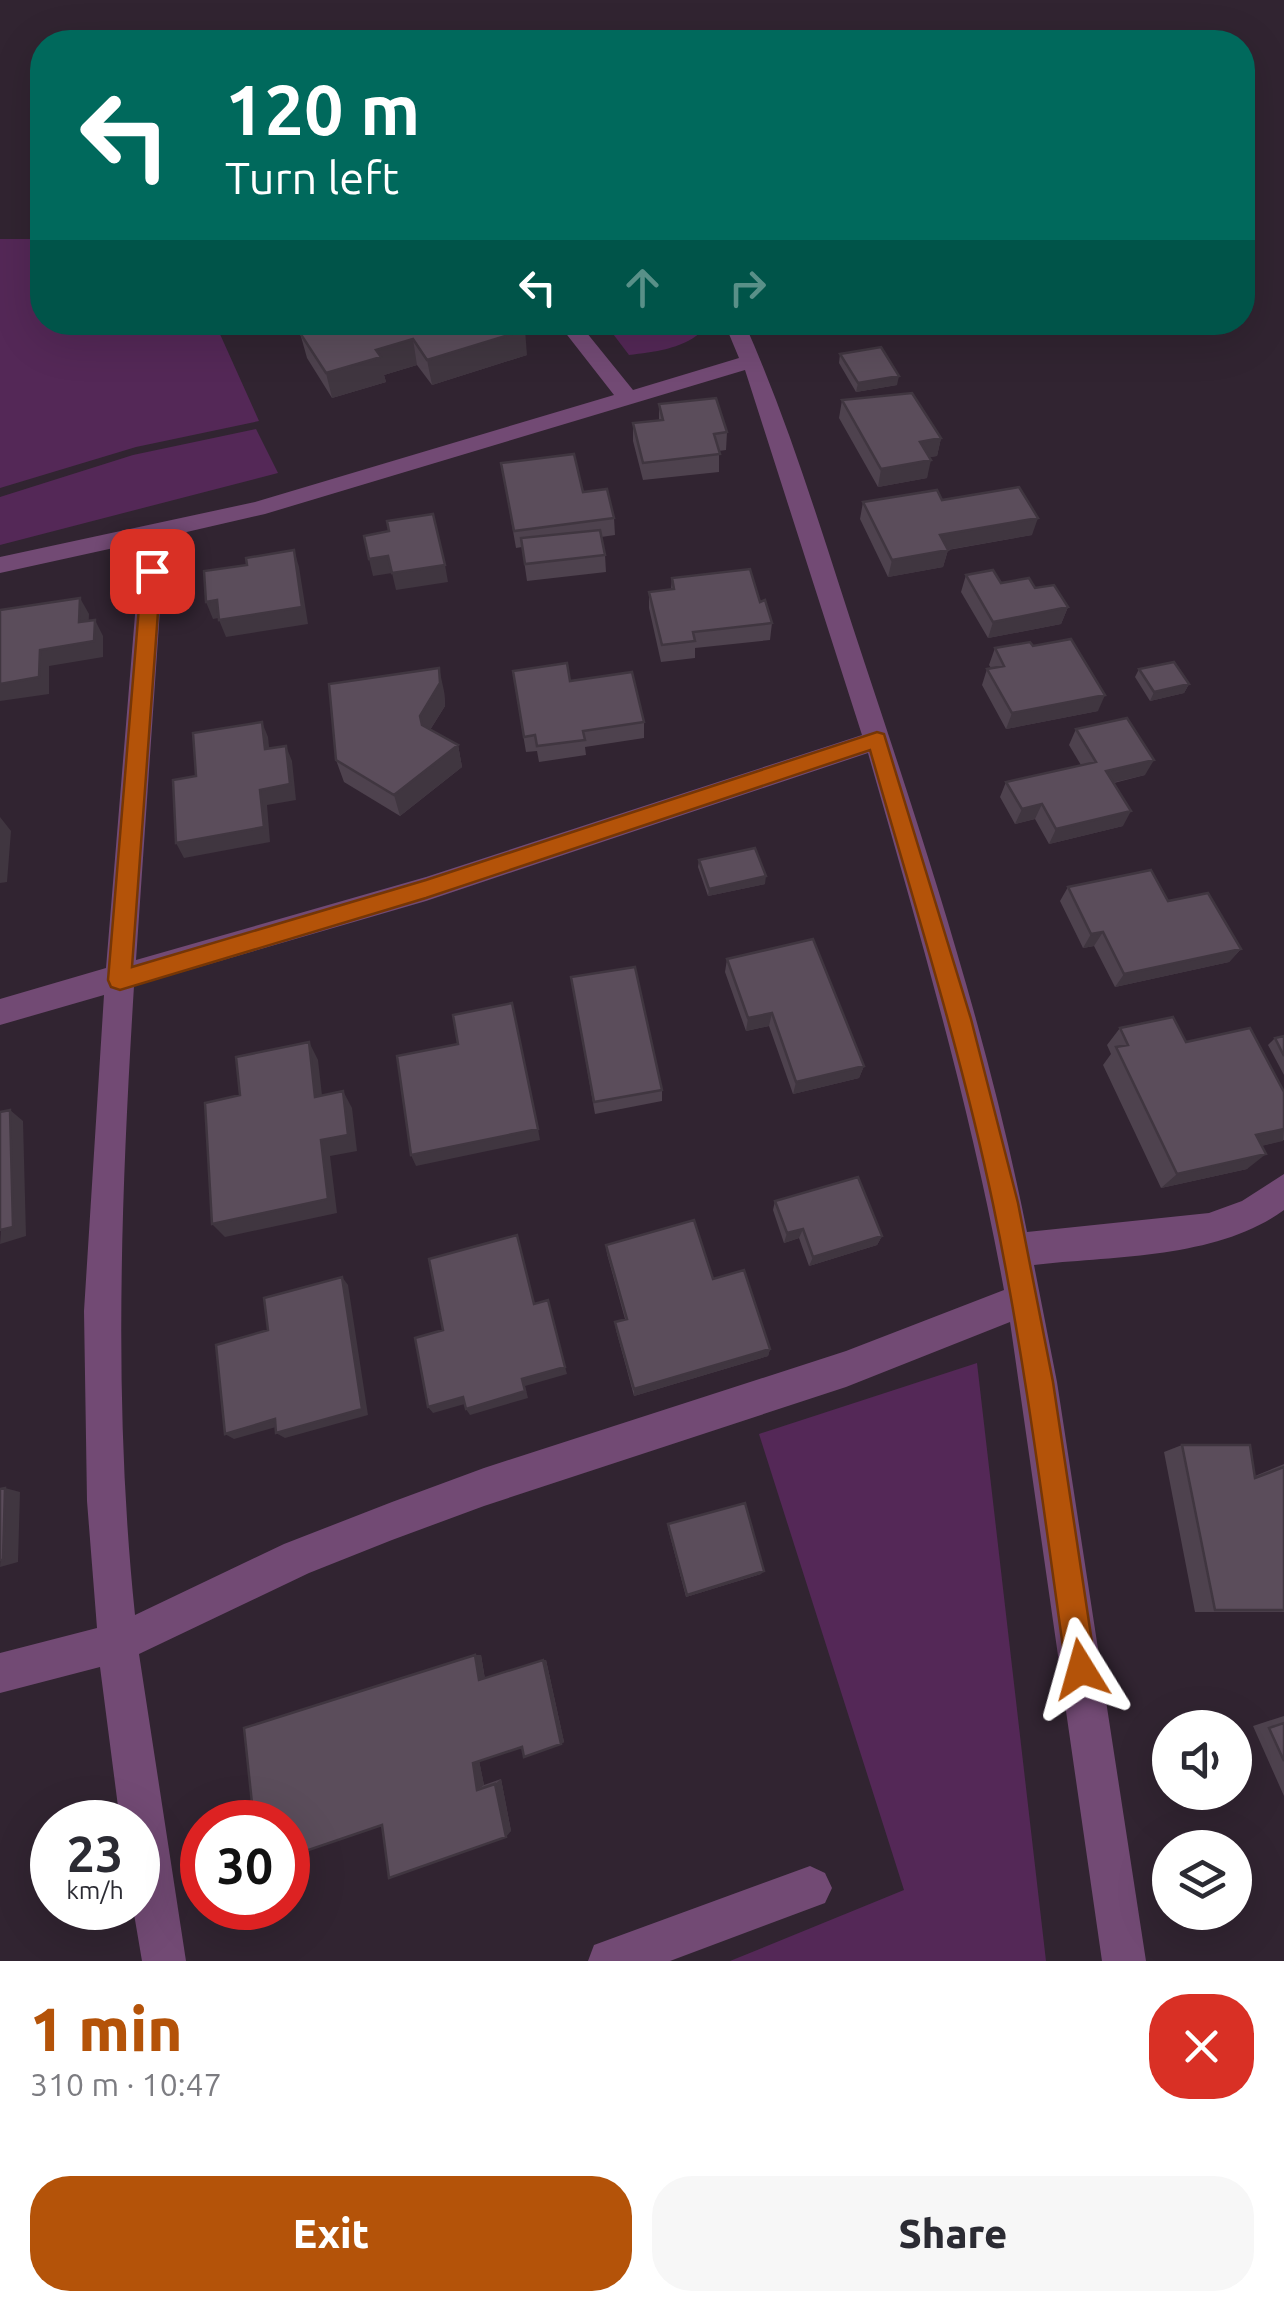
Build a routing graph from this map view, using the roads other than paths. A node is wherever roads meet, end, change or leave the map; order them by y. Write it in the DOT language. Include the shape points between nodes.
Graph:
graph roads {
  1 [pos="577,335"];
  2 [pos="740,335"];
  3 [pos="752,361"];
  4 [pos="628,398"];
  5 [pos="154,534"];
  6 [pos="0,566"];
  7 [pos="877,740"];
  8 [pos="120,980"];
  9 [pos="0,1012"];
  10 [pos="1284,1190"];
  11 [pos="1015,1250"];
  12 [pos="1025,1299"];
  13 [pos="120,1642"];
  14 [pos="0,1673"];
  15 [pos="810,1888"];
  16 [pos="164,1961"];
  17 [pos="610,1961"];
  18 [pos="1124,1961"];
  1 -- 4 [label="street"];
  2 -- 3 [label="street"];
  3 -- 4 [label="street"];
  3 -- 7 [label="street"];
  4 -- 5 [label="street" via="343,486"];
  5 -- 6 [label="street"];
  5 -- 8 [label="street"];
  7 -- 8 [label="street" via="443,884"];
  7 -- 11 [label="street" via="960,1019"];
  8 -- 9 [label="street"];
  8 -- 13 [label="street" via="100,1346"];
  10 -- 11 [label="street" via="1254,1213 1208,1229"];
  11 -- 12 [label="street"];
  12 -- 13 [label="street" via="846,1369 392,1521"];
  12 -- 18 [label="street"];
  13 -- 14 [label="street"];
  13 -- 16 [label="street"];
  15 -- 17 [label="street"];
}
